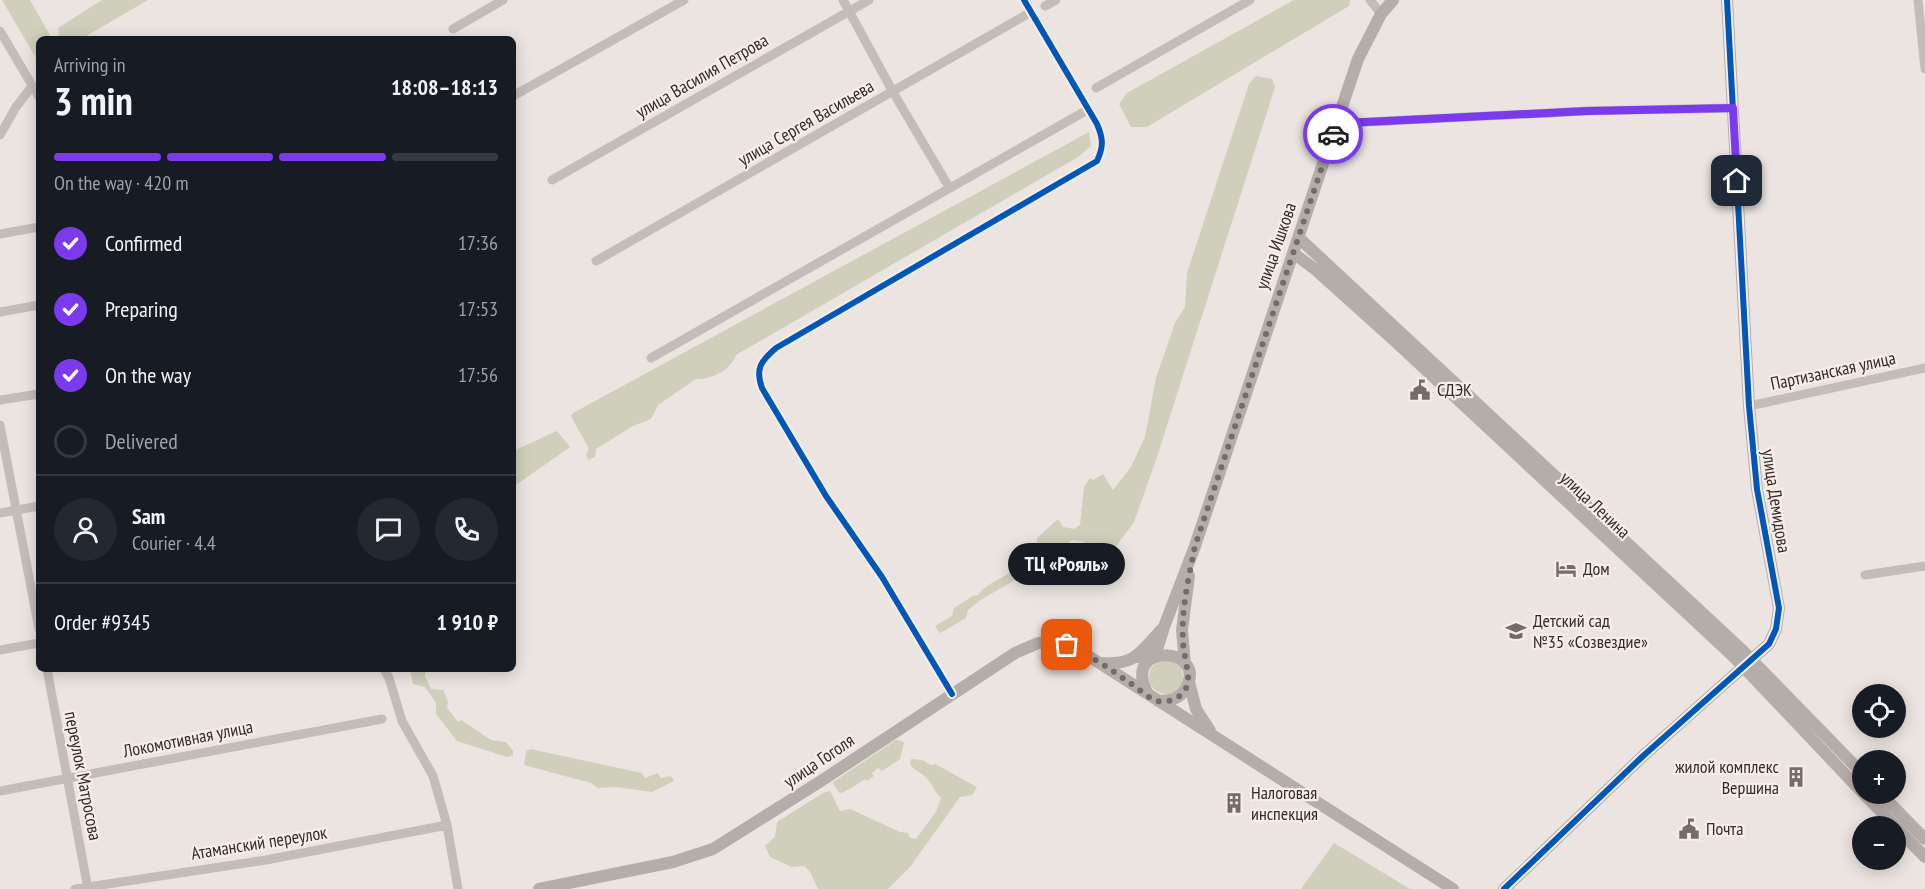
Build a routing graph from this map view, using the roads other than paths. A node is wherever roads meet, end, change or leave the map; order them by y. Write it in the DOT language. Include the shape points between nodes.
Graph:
graph roads {
  1 [pos="503,0"];
  2 [pos="684,0"];
  3 [pos="843,0"];
  4 [pos="869,0"];
  5 [pos="1024,0"];
  6 [pos="1056,0"];
  7 [pos="1250,0"];
  8 [pos="1370,0"];
  9 [pos="1393,0"];
  10 [pos="1727,0"];
  11 [pos="1918,0"];
  12 [pos="1045,6"];
  13 [pos="849,11"];
  14 [pos="1031,12"];
  15 [pos="1381,14"];
  16 [pos="453,29"];
  17 [pos="0,31"];
  18 [pos="1925,69"];
  19 [pos="32,86"];
  20 [pos="1096,88"];
  21 [pos="893,92"];
  22 [pos="36,93"];
  23 [pos="516,94"];
  24 [pos="1733,108"];
  25 [pos="1089,109"];
  26 [pos="1336,126"];
  27 [pos="0,135"];
  28 [pos="552,180"];
  29 [pos="949,187"];
  30 [pos="36,228"];
  31 [pos="0,234"];
  32 [pos="1299,238"];
  33 [pos="1293,254"];
  34 [pos="596,261"];
  35 [pos="36,306"];
  36 [pos="0,312"];
  37 [pos="651,358"];
  38 [pos="1925,368"];
  39 [pos="36,394"];
  40 [pos="0,400"];
  41 [pos="1749,406"];
  42 [pos="0,425"];
  43 [pos="36,507"];
  44 [pos="16,511"];
  45 [pos="0,513"];
  46 [pos="1195,546"];
  47 [pos="1925,566"];
  48 [pos="1865,575"];
  49 [pos="36,613"];
  50 [pos="1164,627"];
  51 [pos="36,643"];
  52 [pos="0,650"];
  53 [pos="1155,656"];
  54 [pos="1138,657"];
  55 [pos="1101,663"];
  56 [pos="1185,664"];
  57 [pos="1748,665"];
  58 [pos="48,672"];
  59 [pos="386,672"];
  60 [pos="1189,682"];
  61 [pos="952,694"];
  62 [pos="1153,698"];
  63 [pos="382,719"];
  64 [pos="1217,739"];
  65 [pos="1852,764"];
  66 [pos="67,778"];
  67 [pos="1852,781"];
  68 [pos="0,791"];
  69 [pos="1874,804"];
  70 [pos="1891,804"];
  71 [pos="1885,816"];
  72 [pos="447,825"];
  73 [pos="1906,837"];
  74 [pos="1925,839"];
  75 [pos="1925,857"];
  76 [pos="88,888"];
  77 [pos="75,889"];
  78 [pos="458,889"];
  79 [pos="539,889"];
  80 [pos="1454,889"];
  81 [pos="1504,889"];
  1 -- 16 [label="street"];
  2 -- 23 [label="street"];
  3 -- 13 [label="street"];
  4 -- 13 [label="street, улица Василия Петрова"];
  5 -- 14 [label="street"];
  6 -- 12 [label="street"];
  7 -- 20 [label="street"];
  8 -- 15 [label="street"];
  9 -- 15 [label="street, улица Ишкова"];
  10 -- 24 [label="street, улица Демидова"];
  11 -- 18 [label="street"];
  13 -- 21 [label="street"];
  13 -- 28 [label="street, улица Василия Петрова"];
  14 -- 21 [label="street, улица Сергея Васильева"];
  14 -- 25 [label="street"];
  15 -- 26 [label="street, улица Ишкова" via="1358,59"];
  17 -- 19 [label="street"];
  19 -- 22 [label="street"];
  19 -- 27 [label="street"];
  21 -- 29 [label="street"];
  21 -- 34 [label="street, улица Сергея Васильева"];
  24 -- 26 [label="street" via="1587,111"];
  24 -- 41 [label="street, улица Демидова"];
  25 -- 29 [label="street"];
  25 -- 61 [label="street" via="1103,137 1097,161 776,348 759,370 762,388"];
  26 -- 32 [label="street, улица Ишкова"];
  29 -- 37 [label="street"];
  30 -- 31 [label="street"];
  32 -- 33 [label="street, улица Ишкова"];
  32 -- 57 [label="street, улица Ленина"];
  33 -- 46 [label="street, улица Ишкова"];
  33 -- 57 [label="street, улица Ленина" via="1396,342 1734,657"];
  35 -- 36 [label="street"];
  38 -- 41 [label="street, Партизанская улица"];
  39 -- 40 [label="street"];
  41 -- 57 [label="street, улица Демидова" via="1757,489 1779,608 1769,644"];
  42 -- 44 [label="street"];
  43 -- 44 [label="street"];
  44 -- 45 [label="street"];
  44 -- 49 [label="street"];
  46 -- 50 [label="street, улица Ишкова"];
  46 -- 56 [label="street, улица Ишкова" via="1182,630"];
  47 -- 48 [label="street"];
  50 -- 53 [label="street, улица Ишкова"];
  50 -- 54 [label="street"];
  51 -- 52 [label="street"];
  53 -- 54 [label="street"];
  53 -- 56 [label="street" via="1168,654"];
  53 -- 62 [label="street" via="1142,674"];
  54 -- 55 [label="street" via="1122,663"];
  55 -- 61 [label="street, улица Гоголя" via="1067,645 1038,643 1015,653"];
  55 -- 62 [label="street, улица Гоголя"];
  56 -- 60 [label="street"];
  57 -- 65 [label="street, улица Ленина"];
  57 -- 67 [label="street, улица Ленина"];
  57 -- 81 [label="street, улица Демидова" via="1727,680"];
  58 -- 66 [label="street, переулок Матросова"];
  59 -- 72 [label="street" via="402,721 433,776"];
  60 -- 62 [label="street" via="1178,697"];
  60 -- 64 [label="street" via="1196,709"];
  61 -- 79 [label="street, улица Гоголя" via="713,849 673,862"];
  62 -- 64 [label="street"];
  63 -- 66 [label="street, Локомотивная улица"];
  64 -- 80 [label="street"];
  66 -- 68 [label="street, Локомотивная улица"];
  66 -- 76 [label="street, переулок Матросова"];
  69 -- 71 [label="street, улица Ленина"];
  70 -- 74 [label="street"];
  72 -- 76 [label="street, Атаманский переулок" via="266,860"];
  72 -- 78 [label="street"];
  73 -- 75 [label="street, улица Ленина"];
  76 -- 77 [label="street, Атаманский переулок"];
}
